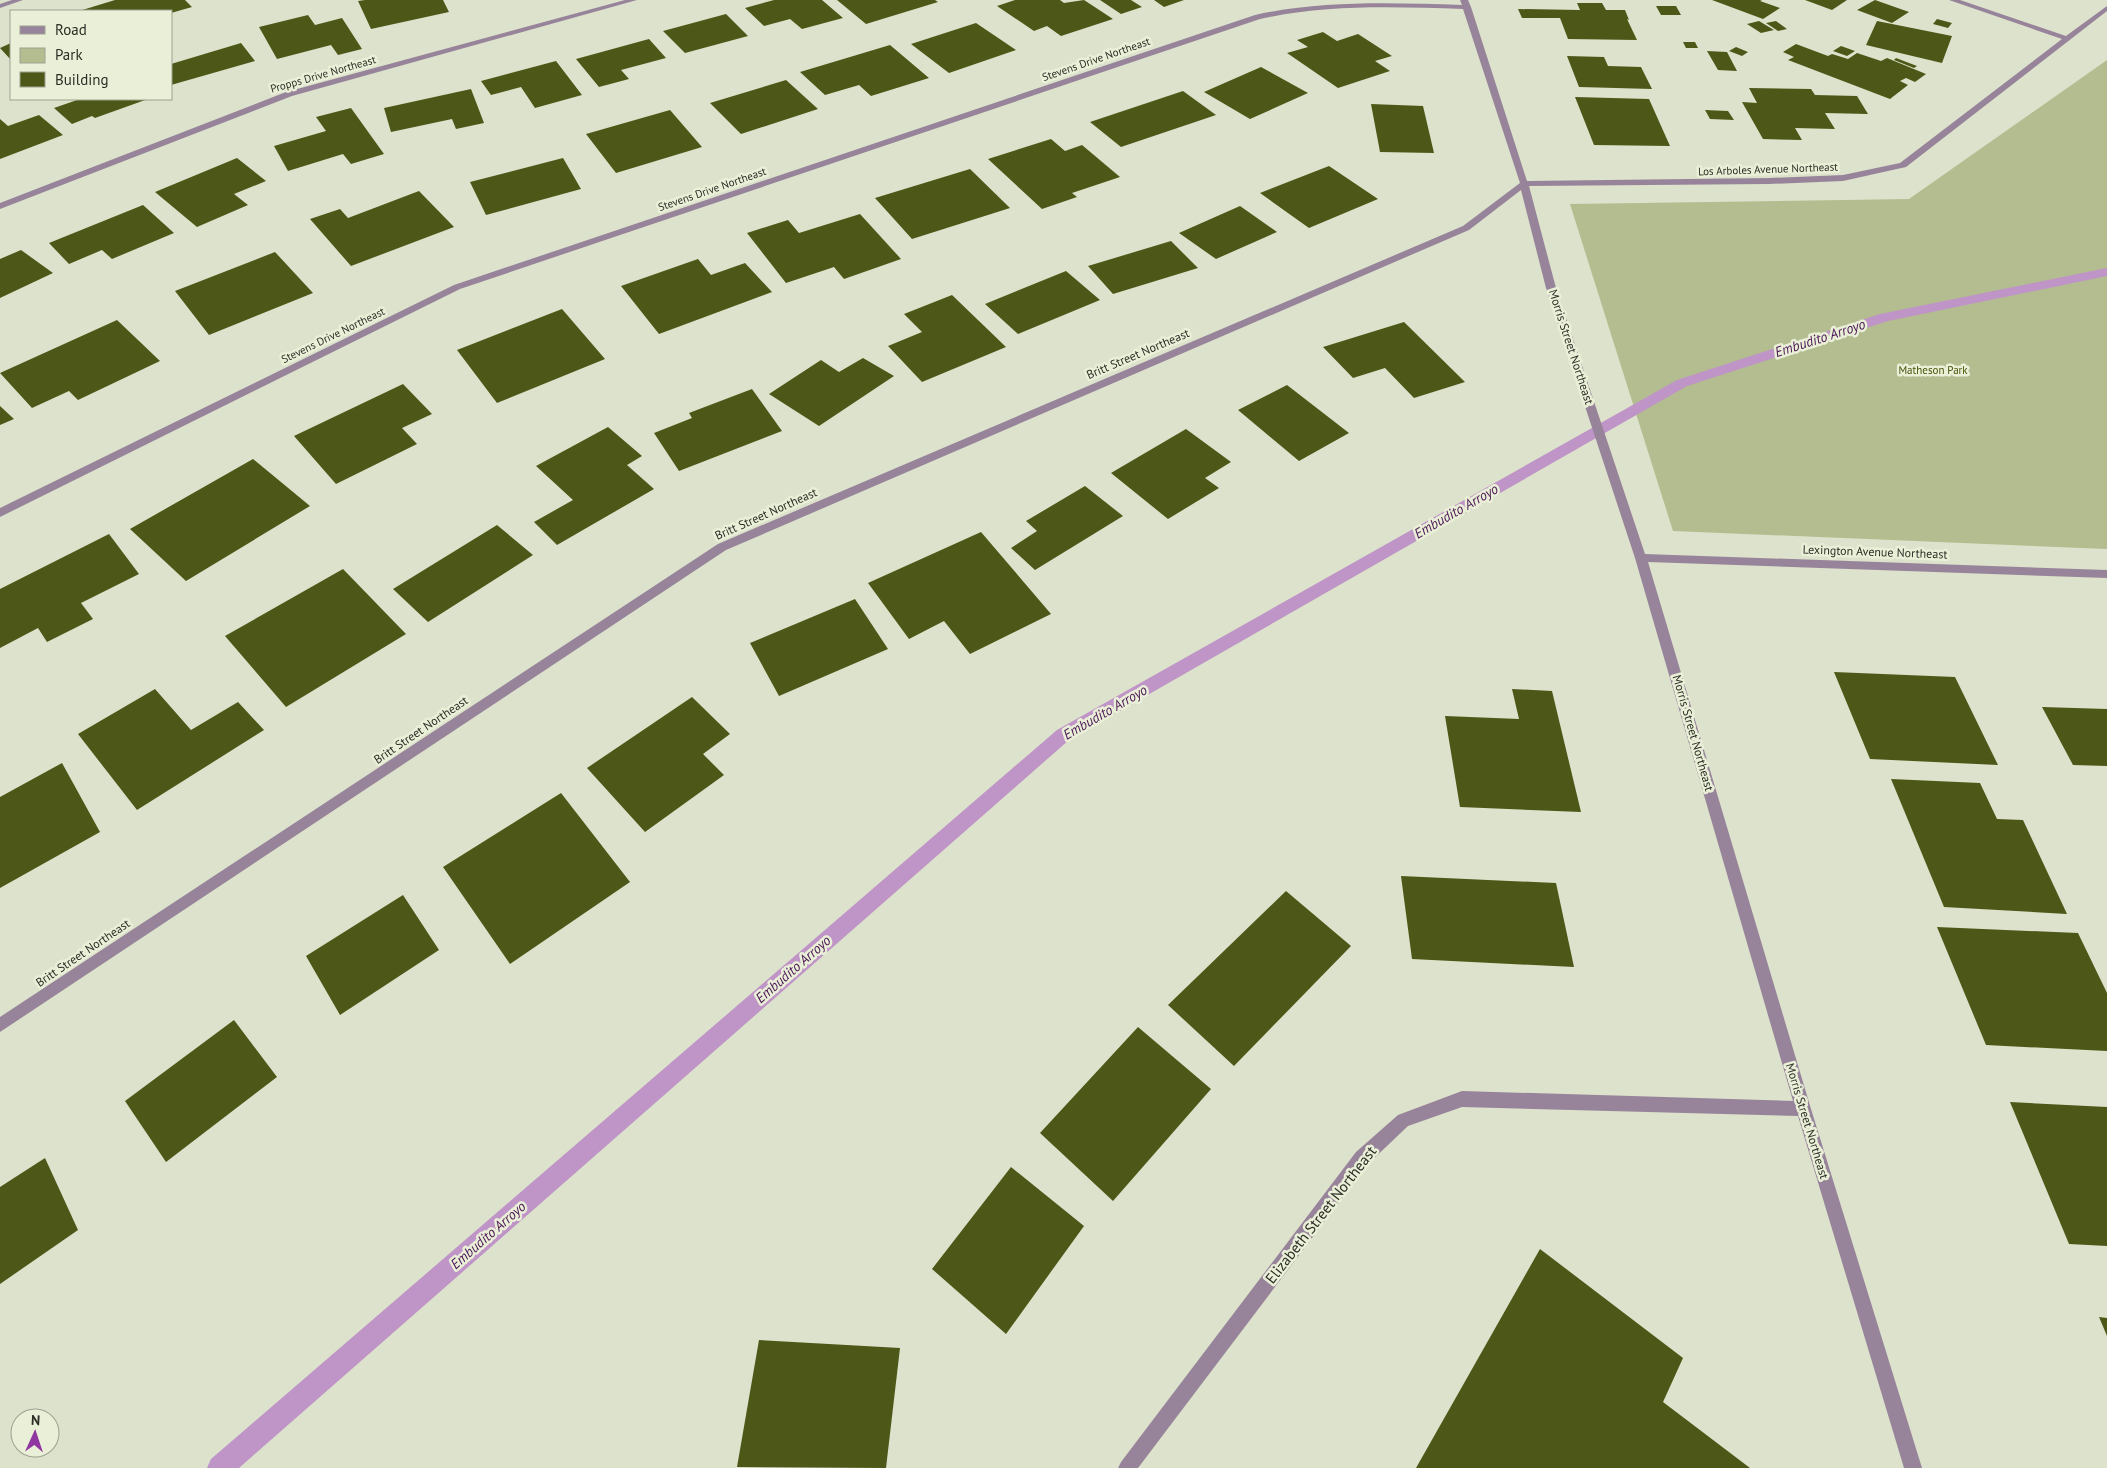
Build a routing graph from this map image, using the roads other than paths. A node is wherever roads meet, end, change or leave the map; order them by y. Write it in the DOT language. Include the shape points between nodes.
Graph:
graph roads {
  1 [pos="19,0"];
  2 [pos="633,0"];
  3 [pos="1953,0"];
  4 [pos="1465,4"];
  5 [pos="0,6"];
  6 [pos="2107,8"];
  7 [pos="2068,39"];
  8 [pos="1524,184"];
  9 [pos="0,206"];
  10 [pos="0,513"];
  11 [pos="1641,558"];
  12 [pos="2107,574"];
  13 [pos="0,1025"];
  14 [pos="1803,1109"];
  15 [pos="1127,1468"];
  16 [pos="1913,1468"];
  1 -- 5 [label="street"];
  2 -- 9 [label="street, Propps Drive Northeast" via="289,94"];
  3 -- 7 [label="street"];
  4 -- 8 [label="street, Morris Street Northeast"];
  4 -- 10 [label="street, Stevens Drive Northeast" via="1321,4 1277,11 457,287"];
  6 -- 7 [label="street, Los Arboles Avenue Northeast"];
  7 -- 8 [label="street, Los Arboles Avenue Northeast" via="1904,165 1834,178"];
  8 -- 11 [label="street, Morris Street Northeast" via="1551,288"];
  8 -- 13 [label="street, Britt Street Northeast" via="1466,228 722,547"];
  11 -- 12 [label="street, Lexington Avenue Northeast"];
  11 -- 14 [label="street, Morris Street Northeast"];
  14 -- 15 [label="street, Elizabeth Street Northeast" via="1462,1100 1403,1120 1362,1158"];
  14 -- 16 [label="street, Morris Street Northeast"];
}
